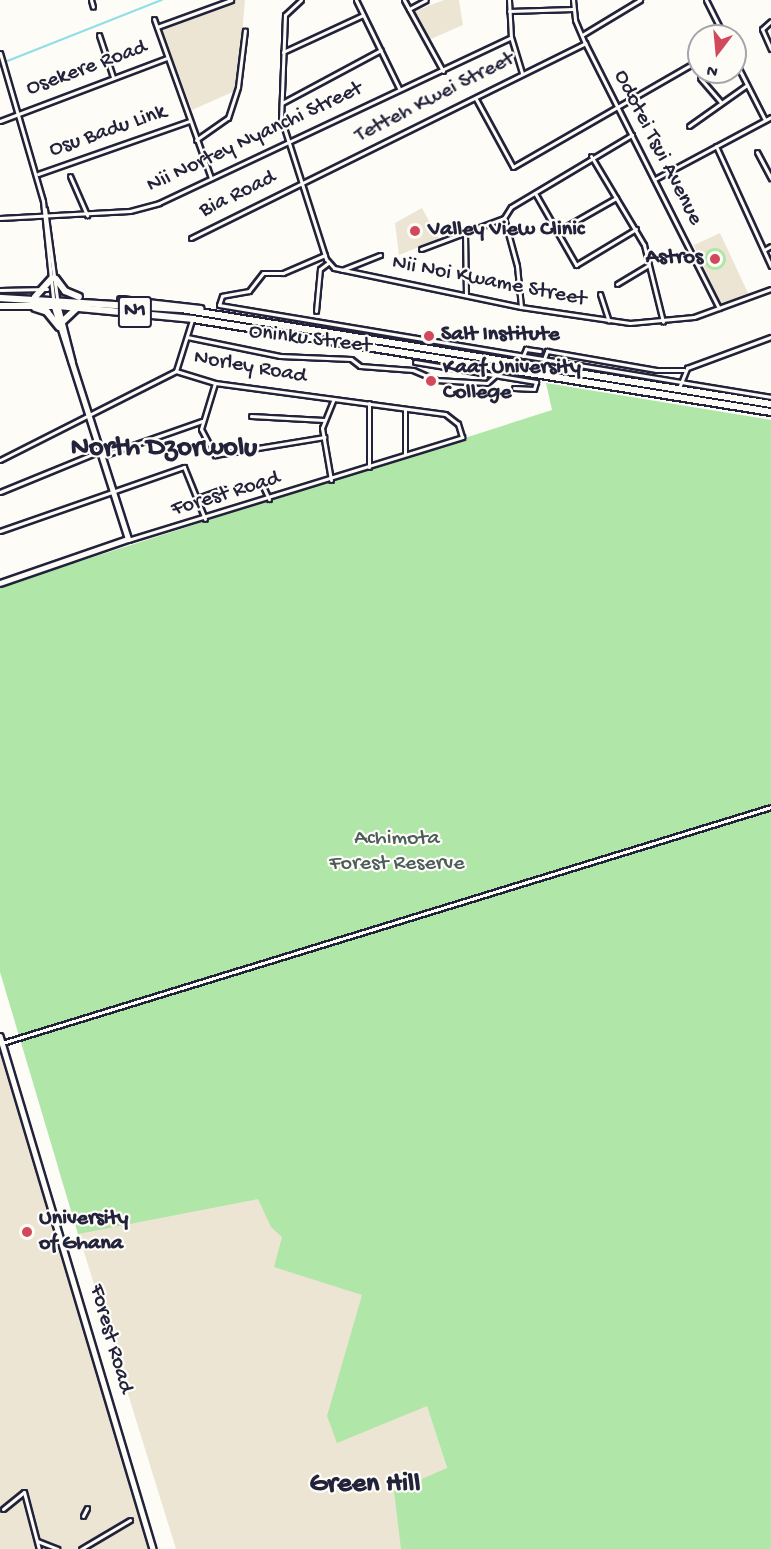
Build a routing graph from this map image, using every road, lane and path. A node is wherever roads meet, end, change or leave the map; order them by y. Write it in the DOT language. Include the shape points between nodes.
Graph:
graph roads {
  1 [pos="91,0"];
  2 [pos="231,0"];
  3 [pos="301,0"];
  4 [pos="356,0"];
  5 [pos="404,0"];
  6 [pos="426,0"];
  7 [pos="509,0"];
  8 [pos="573,0"];
  9 [pos="640,0"];
  10 [pos="706,0"];
  11 [pos="291,2"];
  12 [pos="93,7"];
  13 [pos="409,9"];
  14 [pos="573,9"];
  15 [pos="509,11"];
  16 [pos="363,15"];
  17 [pos="154,19"];
  18 [pos="771,21"];
  19 [pos="718,24"];
  20 [pos="157,27"];
  21 [pos="245,30"];
  22 [pos="99,35"];
  23 [pos="582,35"];
  24 [pos="511,37"];
  25 [pos="585,43"];
  26 [pos="771,48"];
  27 [pos="381,50"];
  28 [pos="283,52"];
  29 [pos="0,53"];
  30 [pos="167,58"];
  31 [pos="687,68"];
  32 [pos="443,71"];
  33 [pos="522,73"];
  34 [pos="113,77"];
  35 [pos="705,84"];
  36 [pos="747,85"];
  37 [pos="399,88"];
  38 [pos="476,98"];
  39 [pos="721,102"];
  40 [pos="281,103"];
  41 [pos="620,110"];
  42 [pos="19,112"];
  43 [pos="771,117"];
  44 [pos="765,120"];
  45 [pos="0,121"];
  46 [pos="189,121"];
  47 [pos="689,126"];
  48 [pos="632,135"];
  49 [pos="196,140"];
  50 [pos="287,140"];
  51 [pos="716,147"];
  52 [pos="757,152"];
  53 [pos="591,156"];
  54 [pos="38,174"];
  55 [pos="70,176"];
  56 [pos="771,178"];
  57 [pos="212,179"];
  58 [pos="655,179"];
  59 [pos="300,183"];
  60 [pos="535,193"];
  61 [pos="616,198"];
  62 [pos="45,208"];
  63 [pos="87,215"];
  64 [pos="44,217"];
  65 [pos="49,217"];
  66 [pos="0,218"];
  67 [pos="504,218"];
  68 [pos="636,229"];
  69 [pos="558,231"];
  70 [pos="465,232"];
  71 [pos="191,237"];
  72 [pos="771,246"];
  73 [pos="421,249"];
  74 [pos="764,250"];
  75 [pos="325,255"];
  76 [pos="380,255"];
  77 [pos="328,263"];
  78 [pos="650,266"];
  79 [pos="771,266"];
  80 [pos="340,270"];
  81 [pos="54,278"];
  82 [pos="617,284"];
  83 [pos="47,289"];
  84 [pos="771,289"];
  85 [pos="0,290"];
  86 [pos="600,294"];
  87 [pos="466,295"];
  88 [pos="0,298"];
  89 [pos="31,298"];
  90 [pos="92,300"];
  91 [pos="55,302"];
  92 [pos="2,306"];
  93 [pos="26,306"];
  94 [pos="521,307"];
  95 [pos="77,308"];
  96 [pos="719,308"];
  97 [pos="316,311"];
  98 [pos="193,319"];
  99 [pos="609,321"];
  100 [pos="663,322"];
  101 [pos="60,325"];
  102 [pos="187,337"];
  103 [pos="771,337"];
  104 [pos="540,351"];
  105 [pos="416,354"];
  106 [pos="523,356"];
  107 [pos="579,356"];
  108 [pos="544,360"];
  109 [pos="415,362"];
  110 [pos="578,365"];
  111 [pos="413,370"];
  112 [pos="684,370"];
  113 [pos="176,372"];
  114 [pos="496,375"];
  115 [pos="680,381"];
  116 [pos="215,383"];
  117 [pos="514,388"];
  118 [pos="679,389"];
  119 [pos="771,397"];
  120 [pos="334,399"];
  121 [pos="369,403"];
  122 [pos="771,404"];
  123 [pos="405,409"];
  124 [pos="771,412"];
  125 [pos="89,416"];
  126 [pos="250,416"];
  127 [pos="324,420"];
  128 [pos="202,421"];
  129 [pos="325,437"];
  130 [pos="461,440"];
  131 [pos="101,454"];
  132 [pos="405,454"];
  133 [pos="0,460"];
  134 [pos="369,467"];
  135 [pos="331,480"];
  136 [pos="261,482"];
  137 [pos="223,489"];
  138 [pos="115,491"];
  139 [pos="0,492"];
  140 [pos="198,498"];
  141 [pos="269,500"];
  142 [pos="205,519"];
  143 [pos="0,531"];
  144 [pos="127,541"];
  145 [pos="0,583"];
  146 [pos="771,807"];
  147 [pos="0,1036"];
  148 [pos="2,1043"];
  149 [pos="3,1509"];
  150 [pos="87,1509"];
  151 [pos="83,1516"];
  152 [pos="130,1520"];
  153 [pos="37,1541"];
  154 [pos="39,1549"];
  155 [pos="58,1549"];
  156 [pos="81,1549"];
  157 [pos="153,1549"];
  1 -- 12 [label="street"];
  2 -- 20 [label="street"];
  3 -- 11 [label="street"];
  4 -- 16 [label="street"];
  5 -- 13 [label="street"];
  6 -- 13 [label="street"];
  7 -- 15 [label="street"];
  8 -- 14 [label="street, Odotei Tsui Avenue"];
  9 -- 23 [label="street"];
  10 -- 19 [label="street"];
  11 -- 28 [label="street" via="285,15"];
  13 -- 32 [label="street"];
  14 -- 15 [label="street"];
  14 -- 23 [label="street, Odotei Tsui Avenue"];
  15 -- 24 [label="street"];
  16 -- 27 [label="street"];
  16 -- 28 [label="street"];
  17 -- 20 [label="street"];
  18 -- 26 [label="street" via="763,25"];
  20 -- 30 [label="street"];
  21 -- 49 [label="street" via="230,114"];
  22 -- 34 [label="street"];
  23 -- 25 [label="street, Odotei Tsui Avenue"];
  24 -- 32 [label="street, Nii Nortey Nyanchi Street"];
  24 -- 33 [label="street"];
  25 -- 33 [label="street, Tetteh Kwei Street"];
  25 -- 41 [label="street, Odotei Tsui Avenue"];
  27 -- 37 [label="street"];
  27 -- 40 [label="street"];
  28 -- 40 [label="street"];
  29 -- 42 [label="street"];
  30 -- 34 [label="street, Osekere Road"];
  30 -- 46 [label="street"];
  31 -- 41 [label="street"];
  32 -- 37 [label="street, Nii Nortey Nyanchi Street"];
  33 -- 38 [label="street, Tetteh Kwei Street"];
  34 -- 42 [label="street, Osekere Road"];
  35 -- 39 [label="street"];
  36 -- 39 [label="street"];
  36 -- 44 [label="street"];
  37 -- 50 [label="street, Nii Nortey Nyanchi Street"];
  38 -- 41 [label="street" via="513,167"];
  38 -- 59 [label="street, Tetteh Kwei Street"];
  39 -- 47 [label="street"];
  40 -- 50 [label="street"];
  41 -- 48 [label="street, Odotei Tsui Avenue"];
  42 -- 45 [label="street, Osekere Road"];
  42 -- 54 [label="street"];
  43 -- 44 [label="street"];
  44 -- 51 [label="street"];
  46 -- 49 [label="street"];
  46 -- 54 [label="street, Osu Badu Link"];
  48 -- 53 [label="street"];
  48 -- 58 [label="street, Odotei Tsui Avenue"];
  49 -- 57 [label="street"];
  50 -- 57 [label="street, Nii Nortey Nyanchi Street"];
  50 -- 59 [label="street"];
  51 -- 58 [label="street"];
  51 -- 74 [label="street"];
  52 -- 56 [label="street"];
  53 -- 60 [label="street"];
  53 -- 61 [label="street"];
  54 -- 62 [label="street"];
  55 -- 63 [label="street"];
  57 -- 63 [label="street, Nii Nortey Nyanchi Street" via="142,209"];
  58 -- 96 [label="street, Odotei Tsui Avenue"];
  59 -- 71 [label="street, Bia Road"];
  59 -- 75 [label="street"];
  60 -- 67 [label="street" via="511,207"];
  60 -- 69 [label="street"];
  61 -- 68 [label="street"];
  61 -- 69 [label="street"];
  62 -- 64 [label="street"];
  62 -- 65 [label="street"];
  63 -- 65 [label="street, Nii Nortey Nyanchi Street"];
  64 -- 65 [label="street, Nii Nortey Nyanchi Street"];
  64 -- 66 [label="street, Nii Nortey Nyanchi Street"];
  64 -- 81 [label="street"];
  65 -- 81 [label="street"];
  67 -- 70 [label="street"];
  67 -- 94 [label="street" via="517,266"];
  68 -- 69 [label="street" via="576,265"];
  68 -- 78 [label="street"];
  70 -- 73 [label="street"];
  70 -- 87 [label="street"];
  72 -- 74 [label="street"];
  74 -- 79 [label="street"];
  75 -- 77 [label="street"];
  75 -- 106 [label="street" via="283,273 263,273 249,291 222,296 219,305"];
  76 -- 80 [label="street"];
  77 -- 80 [label="street, Nii Noi Kwame Street"];
  77 -- 97 [label="street" via="320,269"];
  78 -- 82 [label="street"];
  78 -- 100 [label="street"];
  80 -- 87 [label="street, Nii Noi Kwame Street"];
  81 -- 83 [label="highway"];
  81 -- 90 [label="highway" via="65,291"];
  81 -- 91 [label="street"];
  83 -- 85 [label="street"];
  83 -- 89 [label="highway"];
  84 -- 96 [label="street, Nii Noi Kwame Street"];
  86 -- 99 [label="street"];
  87 -- 94 [label="street, Nii Noi Kwame Street"];
  88 -- 89 [label="highway, N1"];
  89 -- 91 [label="highway, N1"];
  90 -- 91 [label="highway, N1"];
  90 -- 118 [label="highway, N1" via="158,301 215,314"];
  91 -- 93 [label="highway, N1"];
  91 -- 95 [label="highway, N1"];
  91 -- 101 [label="main road"];
  92 -- 93 [label="highway, N1"];
  93 -- 101 [label="highway" via="47,312"];
  94 -- 99 [label="street, Nii Noi Kwame Street"];
  95 -- 98 [label="highway, N1"];
  95 -- 101 [label="highway"];
  96 -- 100 [label="street, Nii Noi Kwame Street"];
  98 -- 102 [label="street"];
  98 -- 105 [label="highway, N1"];
  99 -- 100 [label="street, Nii Noi Kwame Street"];
  101 -- 125 [label="main road"];
  102 -- 111 [label="street, Oninku Street" via="280,356 345,358 363,367"];
  102 -- 113 [label="street"];
  103 -- 112 [label="street"];
  104 -- 106 [label="street" via="526,349"];
  105 -- 109 [label="street"];
  105 -- 124 [label="highway, N1"];
  106 -- 108 [label="street"];
  107 -- 108 [label="street" via="547,351"];
  107 -- 110 [label="street"];
  107 -- 112 [label="street"];
  108 -- 110 [label="street"];
  109 -- 111 [label="street"];
  109 -- 114 [label="street"];
  110 -- 115 [label="street"];
  111 -- 114 [label="street, Oninku Street" via="451,382 487,383"];
  112 -- 115 [label="street"];
  113 -- 116 [label="street, Norley Road"];
  113 -- 125 [label="street, Norley Road"];
  114 -- 117 [label="street" via="536,382 534,389"];
  115 -- 118 [label="street"];
  115 -- 119 [label="street"];
  116 -- 120 [label="street, Norley Road"];
  116 -- 128 [label="street"];
  118 -- 122 [label="highway"];
  120 -- 121 [label="street, Norley Road"];
  120 -- 127 [label="street"];
  121 -- 123 [label="street, Norley Road"];
  121 -- 134 [label="street"];
  123 -- 130 [label="street, Norley Road" via="449,416 461,428"];
  123 -- 132 [label="street"];
  125 -- 131 [label="main road"];
  125 -- 133 [label="street, Norley Road"];
  126 -- 127 [label="street"];
  127 -- 129 [label="street"];
  128 -- 129 [label="street" via="203,435 215,455"];
  128 -- 131 [label="street"];
  129 -- 135 [label="street"];
  130 -- 132 [label="street, Forest Road"];
  131 -- 138 [label="main road"];
  131 -- 139 [label="street"];
  132 -- 134 [label="street, Forest Road"];
  134 -- 135 [label="street, Forest Road"];
  135 -- 141 [label="street, Forest Road"];
  136 -- 141 [label="street"];
  137 -- 140 [label="street"];
  138 -- 140 [label="street" via="184,467"];
  138 -- 143 [label="street"];
  138 -- 144 [label="main road"];
  140 -- 142 [label="street"];
  141 -- 142 [label="street, Forest Road"];
  142 -- 144 [label="street, Forest Road"];
  144 -- 145 [label="main road, Forest Road"];
  146 -- 148 [label="street"];
  147 -- 148 [label="main road, Forest Road"];
  148 -- 157 [label="main road, Forest Road"];
  149 -- 153 [label="street" via="23,1491"];
  150 -- 151 [label="street"];
  152 -- 156 [label="street"];
  153 -- 154 [label="street"];
  153 -- 155 [label="street"];
}
